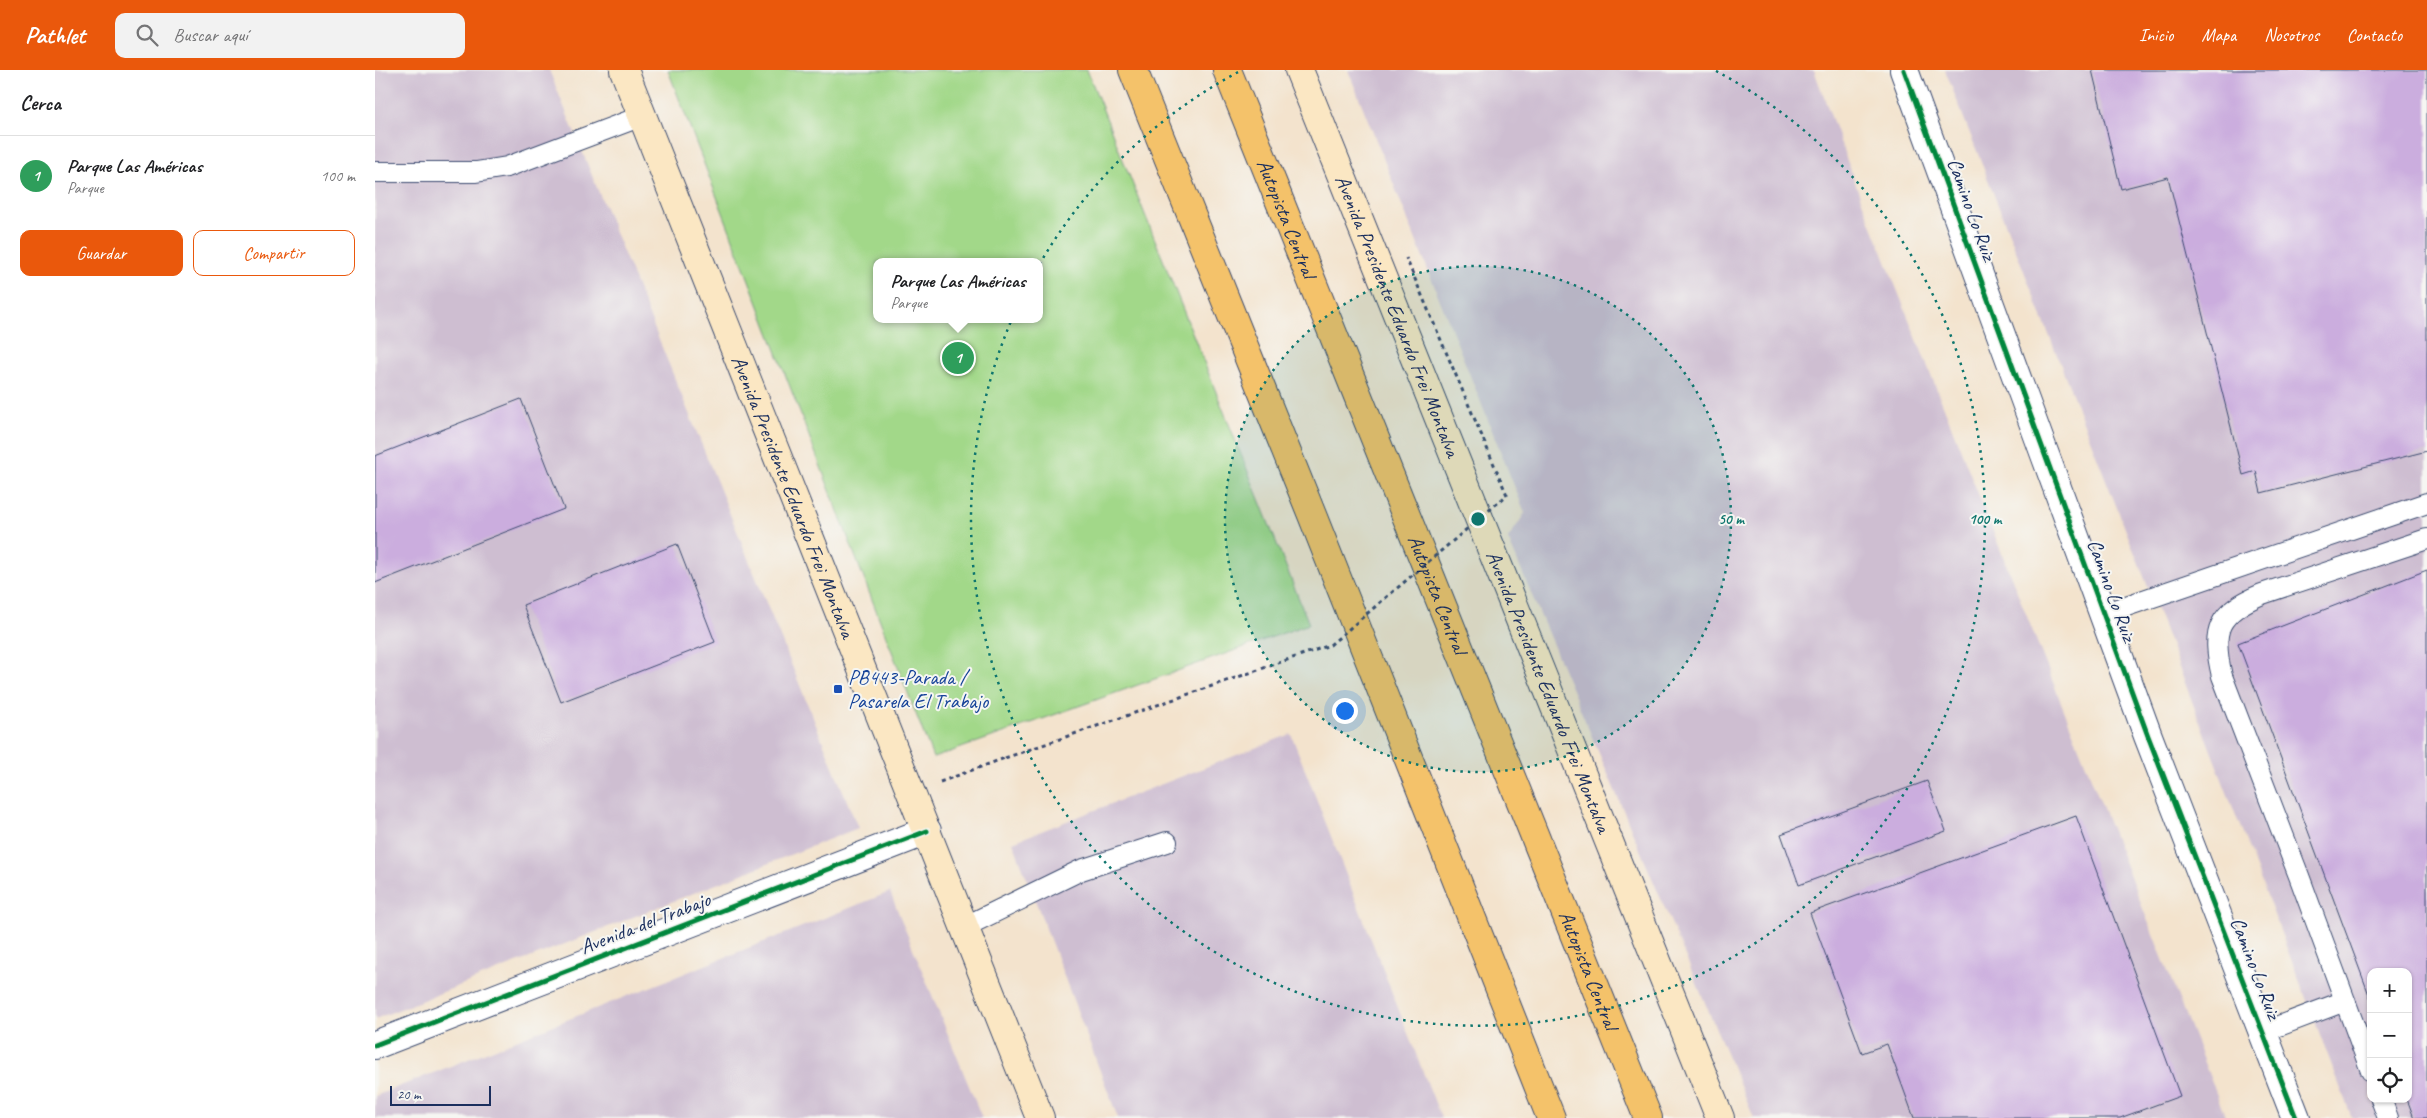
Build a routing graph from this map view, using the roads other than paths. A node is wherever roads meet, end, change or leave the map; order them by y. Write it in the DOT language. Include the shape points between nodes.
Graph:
graph roads {
  1 [pos="624,70"];
  2 [pos="1133,70"];
  3 [pos="1227,70"];
  4 [pos="1299,70"];
  5 [pos="1904,70"];
  6 [pos="642,116"];
  7 [pos="375,172"];
  8 [pos="2427,502"];
  9 [pos="2427,539"];
  10 [pos="2103,614"];
  11 [pos="927,831"];
  12 [pos="1167,842"];
  13 [pos="965,927"];
  14 [pos="2345,1001"];
  15 [pos="2263,1032"];
  16 [pos="375,1045"];
  17 [pos="2367,1060"];
  18 [pos="2382,1103"];
  19 [pos="1040,1118"];
  20 [pos="1551,1118"];
  21 [pos="1648,1118"];
  22 [pos="1720,1118"];
  23 [pos="2296,1118"];
  24 [pos="2388,1118"];
  1 -- 6 [label="main road, Avenida Presidente Eduardo Frei Montalva"];
  2 -- 20 [label="highway"];
  3 -- 21 [label="highway, Autopista Central"];
  4 -- 22 [label="main road, Avenida Presidente Eduardo Frei Montalva"];
  5 -- 10 [label="street, Camino Lo Ruiz"];
  6 -- 7 [label="lane" via="507,167 477,172"];
  6 -- 11 [label="main road, Avenida Presidente Eduardo Frei Montalva"];
  8 -- 10 [label="lane"];
  9 -- 14 [label="lane" via="2242,602 2219,626 2216,642 2222,676"];
  10 -- 15 [label="street, Camino Lo Ruiz"];
  11 -- 13 [label="main road, Avenida Presidente Eduardo Frei Montalva"];
  11 -- 16 [label="street, Avenida del Trabajo"];
  12 -- 13 [label="lane" via="1081,870"];
  13 -- 19 [label="main road, Avenida Presidente Eduardo Frei Montalva"];
  14 -- 15 [label="lane"];
  14 -- 17 [label="lane"];
  15 -- 23 [label="street, Camino Lo Ruiz"];
  18 -- 24 [label="lane"];
}
